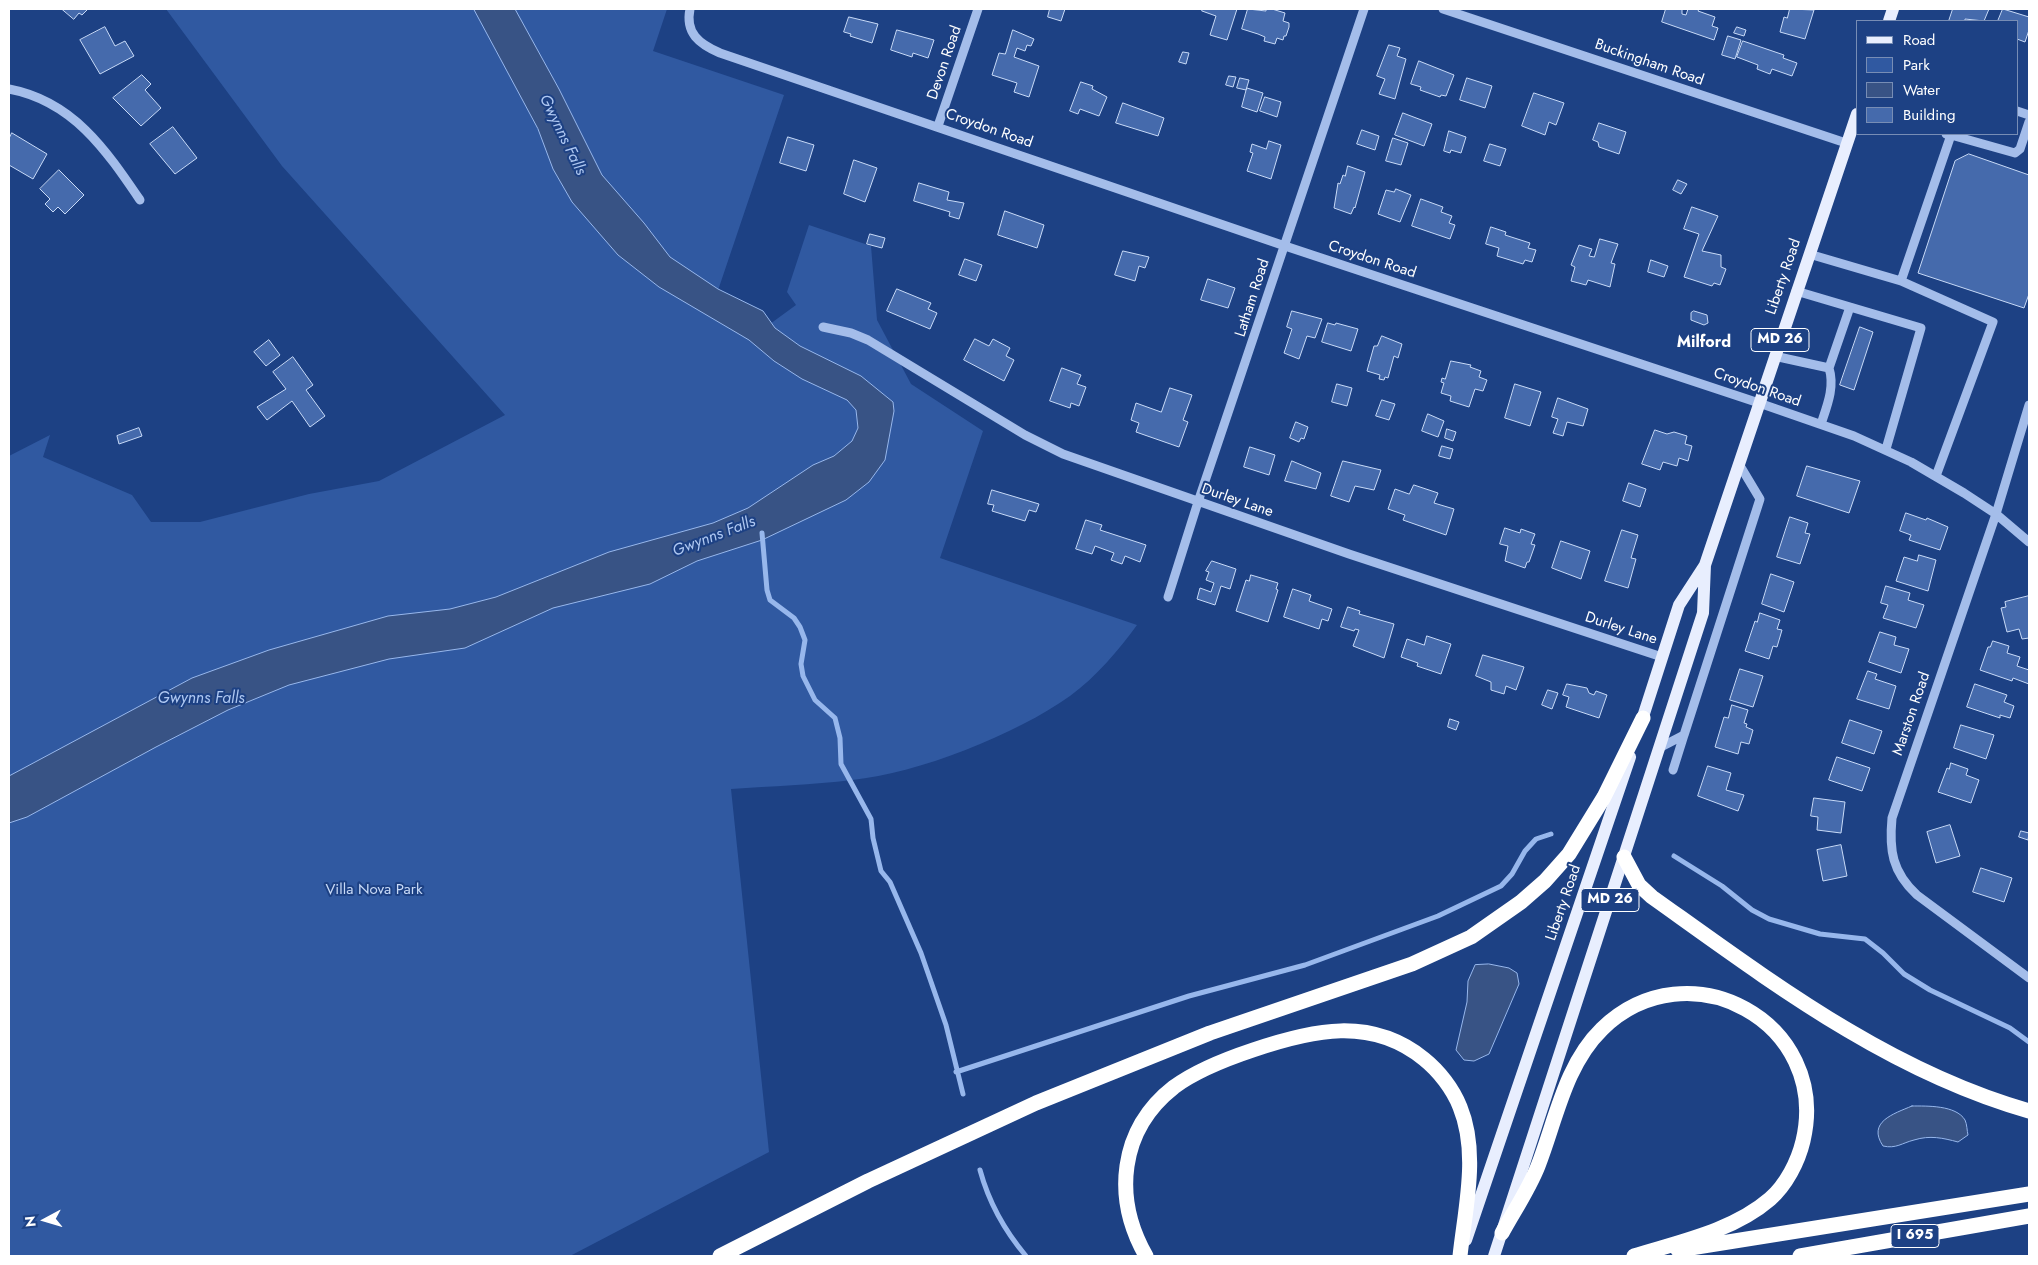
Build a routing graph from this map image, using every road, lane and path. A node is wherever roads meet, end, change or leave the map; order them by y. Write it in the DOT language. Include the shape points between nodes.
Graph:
graph roads {
  1 [pos="690,9"];
  2 [pos="978,9"];
  3 [pos="1364,9"];
  4 [pos="1443,9"];
  5 [pos="9,89"];
  6 [pos="1856,117"];
  7 [pos="2029,122"];
  8 [pos="938,126"];
  9 [pos="1949,135"];
  10 [pos="1846,144"];
  11 [pos="140,200"];
  12 [pos="1285,246"];
  13 [pos="1809,254"];
  14 [pos="1901,281"];
  15 [pos="1796,291"];
  16 [pos="1850,307"];
  17 [pos="823,327"];
  18 [pos="1774,356"];
  19 [pos="1829,368"];
  20 [pos="1759,402"];
  21 [pos="2029,405"];
  22 [pos="1820,424"];
  23 [pos="1886,449"];
  24 [pos="1738,464"];
  25 [pos="1936,476"];
  26 [pos="1198,502"];
  27 [pos="1996,514"];
  28 [pos="2029,542"];
  29 [pos="1705,565"];
  30 [pos="1168,597"];
  31 [pos="1662,657"];
  32 [pos="1643,718"];
  33 [pos="1684,735"];
  34 [pos="1659,748"];
  35 [pos="1673,770"];
  36 [pos="1624,857"];
  37 [pos="2029,978"];
  38 [pos="2029,1111"];
  39 [pos="2029,1194"];
  40 [pos="2029,1216"];
  41 [pos="1502,1233"];
  42 [pos="720,1256"];
  43 [pos="1146,1256"];
  44 [pos="1460,1256"];
  45 [pos="1494,1256"];
  46 [pos="1634,1256"];
  47 [pos="1639,1256"];
  48 [pos="1800,1256"];
  1 -- 8 [label="street, Croydon Road" via="692,35 708,48"];
  2 -- 8 [label="street, Devon Road"];
  3 -- 12 [label="street, Latham Road"];
  4 -- 10 [label="street, Buckingham Road"];
  5 -- 11 [label="street" via="36,96 78,123 104,147"];
  6 -- 10 [label="main road, Liberty Road / MD 26"];
  7 -- 9 [label="street" via="2020,149 2015,153"];
  8 -- 12 [label="street, Croydon Road"];
  9 -- 14 [label="street"];
  10 -- 13 [label="main road, Liberty Road / MD 26"];
  12 -- 20 [label="street, Croydon Road"];
  12 -- 26 [label="street, Latham Road"];
  13 -- 14 [label="street"];
  13 -- 15 [label="main road, Liberty Road / MD 26"];
  14 -- 25 [label="street" via="1993,322"];
  15 -- 16 [label="street"];
  15 -- 18 [label="main road, Liberty Road / MD 26"];
  16 -- 19 [label="street"];
  16 -- 23 [label="street" via="1921,328"];
  17 -- 26 [label="street, Durley Lane" via="868,340 1025,435 1063,454"];
  18 -- 19 [label="street"];
  18 -- 20 [label="main road, Liberty Road / MD 26"];
  19 -- 22 [label="street" via="1832,376 1830,396"];
  20 -- 22 [label="street, Croydon Road"];
  20 -- 24 [label="main road, Liberty Road / MD 26"];
  21 -- 27 [label="street, Marston Road"];
  22 -- 23 [label="street, Croydon Road"];
  23 -- 25 [label="street, Croydon Road"];
  24 -- 29 [label="main road, Liberty Road / MD 26"];
  24 -- 33 [label="street" via="1760,499"];
  25 -- 27 [label="street, Croydon Road"];
  26 -- 30 [label="street, Latham Road"];
  26 -- 31 [label="street, Durley Lane"];
  27 -- 28 [label="street, Croydon Road"];
  27 -- 37 [label="street, Marston Road" via="1892,818 1890,837 1892,854 1903,882"];
  29 -- 31 [label="main road, Liberty Road / MD 26" via="1679,605"];
  29 -- 34 [label="main road, Liberty Road / MD 26" via="1703,613"];
  31 -- 32 [label="main road, Liberty Road / MD 26"];
  32 -- 42 [label="highway" via="1604,796 1569,854 1546,881 1471,937 1412,964 1210,1033 1036,1103 868,1181"];
  32 -- 44 [label="main road, Liberty Road / MD 26"];
  33 -- 34 [label="street"];
  33 -- 35 [label="street"];
  34 -- 36 [label="main road, Liberty Road / MD 26"];
  36 -- 38 [label="highway" via="1639,886 1652,897 1823,1017 1920,1068 2004,1104"];
  36 -- 41 [label="main road, Liberty Road / MD 26"];
  39 -- 47 [label="highway"];
  40 -- 48 [label="highway, I 695"];
  41 -- 45 [label="main road, Liberty Road / MD 26"];
  41 -- 46 [label="highway" via="1538,1167 1564,1091 1582,1055 1600,1030 1630,1008 1658,996 1690,993 1723,998 1757,1016 1784,1041 1794,1057 1806,1093 1801,1150 1784,1183 1758,1209 1724,1226"];
  43 -- 44 [label="highway" via="1128,1216 1125,1178 1128,1157 1137,1134 1160,1100 1175,1086 1232,1058 1279,1041 1344,1030 1380,1035 1415,1052 1441,1076 1460,1106 1469,1149"];
}
